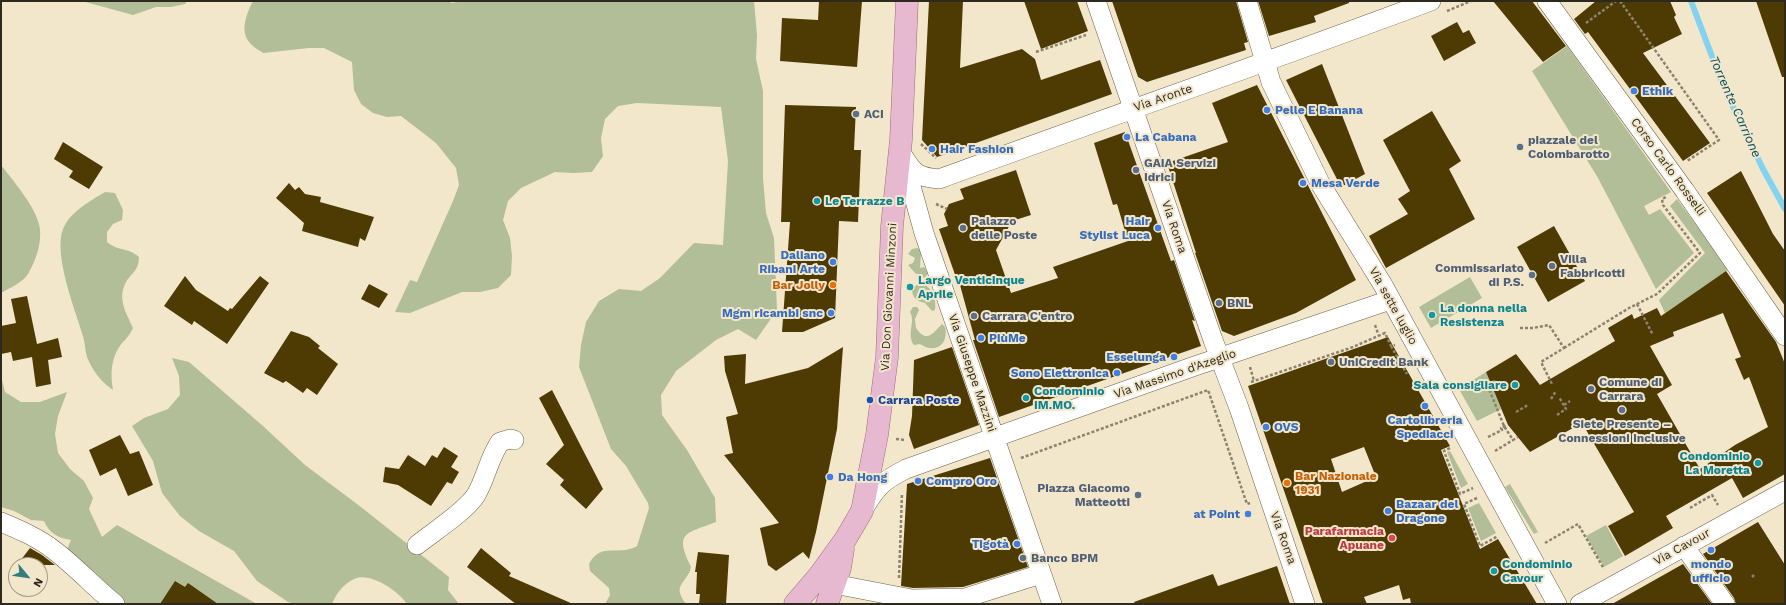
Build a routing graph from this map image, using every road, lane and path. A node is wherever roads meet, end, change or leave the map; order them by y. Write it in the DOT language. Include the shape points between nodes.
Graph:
graph roads {
  1 [pos="907,1"];
  2 [pos="1096,1"];
  3 [pos="1247,1"];
  4 [pos="1471,1"];
  5 [pos="1548,1"];
  6 [pos="1616,1"];
  7 [pos="1620,1"];
  8 [pos="1436,7"];
  9 [pos="1581,27"];
  10 [pos="1086,35"];
  11 [pos="1036,52"];
  12 [pos="1264,63"];
  13 [pos="1133,108"];
  14 [pos="907,146"];
  15 [pos="936,158"];
  16 [pos="1682,165"];
  17 [pos="1668,196"];
  18 [pos="932,202"];
  19 [pos="947,209"];
  20 [pos="1390,300"];
  21 [pos="1637,304"];
  22 [pos="1520,328"];
  23 [pos="1653,335"];
  24 [pos="1785,336"];
  25 [pos="1396,344"];
  26 [pos="1564,348"];
  27 [pos="1218,365"];
  28 [pos="1496,381"];
  29 [pos="1251,382"];
  30 [pos="1552,384"];
  31 [pos="1556,391"];
  32 [pos="1559,397"];
  33 [pos="1551,399"];
  34 [pos="1570,401"];
  35 [pos="1528,405"];
  36 [pos="1564,405"];
  37 [pos="1516,412"];
  38 [pos="1556,415"];
  39 [pos="1505,425"];
  40 [pos="995,438"];
  41 [pos="1518,438"];
  42 [pos="514,440"];
  43 [pos="1483,440"];
  44 [pos="1513,440"];
  45 [pos="1449,446"];
  46 [pos="1490,453"];
  47 [pos="1022,465"];
  48 [pos="1475,487"];
  49 [pos="1785,491"];
  50 [pos="902,492"];
  51 [pos="1480,496"];
  52 [pos="1268,497"];
  53 [pos="1690,508"];
  54 [pos="1720,509"];
  55 [pos="862,511"];
  56 [pos="1,522"];
  57 [pos="1496,536"];
  58 [pos="845,540"];
  59 [pos="1544,543"];
  60 [pos="417,545"];
  61 [pos="1684,546"];
  62 [pos="1604,570"];
  63 [pos="1041,574"];
  64 [pos="831,594"];
  65 [pos="898,597"];
  66 [pos="115,604"];
  67 [pos="795,604"];
  68 [pos="1052,604"];
  69 [pos="1305,604"];
  70 [pos="1557,604"];
  71 [pos="1580,604"];
  72 [pos="1725,604"];
  1 -- 14 [label="main road, Via Don Giovanni Minzoni"];
  2 -- 13 [label="street, Via Roma"];
  3 -- 12 [label="street, Via sette luglio"];
  4 -- 8 [label="path"];
  5 -- 24 [label="street, Corso Carlo Rosselli" via="1685,191"];
  6 -- 9 [label="path"];
  7 -- 16 [label="path" via="1719,140"];
  8 -- 12 [label="street, Via Aronte"];
  10 -- 11 [label="path"];
  12 -- 13 [label="street, Via Aronte"];
  12 -- 20 [label="street, Via sette luglio" via="1321,185"];
  13 -- 14 [label="street, Via Aronte" via="939,179 925,178 913,172"];
  13 -- 27 [label="street, Via Roma" via="1213,340"];
  14 -- 15 [label="path"];
  14 -- 40 [label="street, Via Giuseppe Mazzini" via="924,233"];
  14 -- 55 [label="main road, Via Don Giovanni Minzoni" via="892,226 887,357 877,435"];
  17 -- 21 [label="path" via="1662,199 1662,205 1700,253 1657,294"];
  18 -- 19 [label="path"];
  20 -- 27 [label="street, Via Massimo d'Azeglio"];
  20 -- 70 [label="street, Via sette luglio"];
  21 -- 23 [label="path"];
  21 -- 26 [label="path"];
  22 -- 26 [label="path" via="1549,325"];
  25 -- 29 [label="path" via="1391,346 1385,333 1354,347"];
  26 -- 30 [label="path" via="1541,362"];
  27 -- 40 [label="street, Via Massimo d'Azeglio"];
  27 -- 52 [label="street, Via Roma" via="1238,408"];
  28 -- 39 [label="path" via="1487,384"];
  31 -- 33 [label="path"];
  32 -- 36 [label="path"];
  34 -- 36 [label="path"];
  35 -- 37 [label="path"];
  36 -- 38 [label="path" via="1566,409"];
  39 -- 43 [label="path" via="1502,430"];
  39 -- 44 [label="path"];
  40 -- 55 [label="street, Via Massimo d'Azeglio" via="906,469 886,480 875,490"];
  40 -- 63 [label="street, Via Giuseppe Mazzini"];
  41 -- 44 [label="path"];
  42 -- 60 [label="street" via="500,442 476,495 467,506"];
  44 -- 46 [label="path"];
  45 -- 48 [label="path" via="1450,449 1444,451 1460,494"];
  47 -- 52 [label="path" via="1020,458 1208,390 1247,504"];
  49 -- 61 [label="street, Via Cavour"];
  50 -- 65 [label="path"];
  51 -- 57 [label="path" via="1464,504 1480,546"];
  52 -- 69 [label="street, Via Roma" via="1298,558"];
  53 -- 54 [label="path" via="1712,495"];
  55 -- 58 [label="main road, Via Don Giovanni Minzoni"];
  56 -- 66 [label="street" via="55,550"];
  58 -- 64 [label="main road, Via Don Giovanni Minzoni" via="840,568"];
  58 -- 67 [label="main road, Via Don Giovanni Minzoni"];
  59 -- 62 [label="path" via="1578,524"];
  61 -- 71 [label="street, Via Cavour"];
  61 -- 72 [label="street"];
  63 -- 65 [label="street" via="965,598"];
  63 -- 68 [label="street, Via Giuseppe Mazzini"];
  64 -- 65 [label="street"];
}
